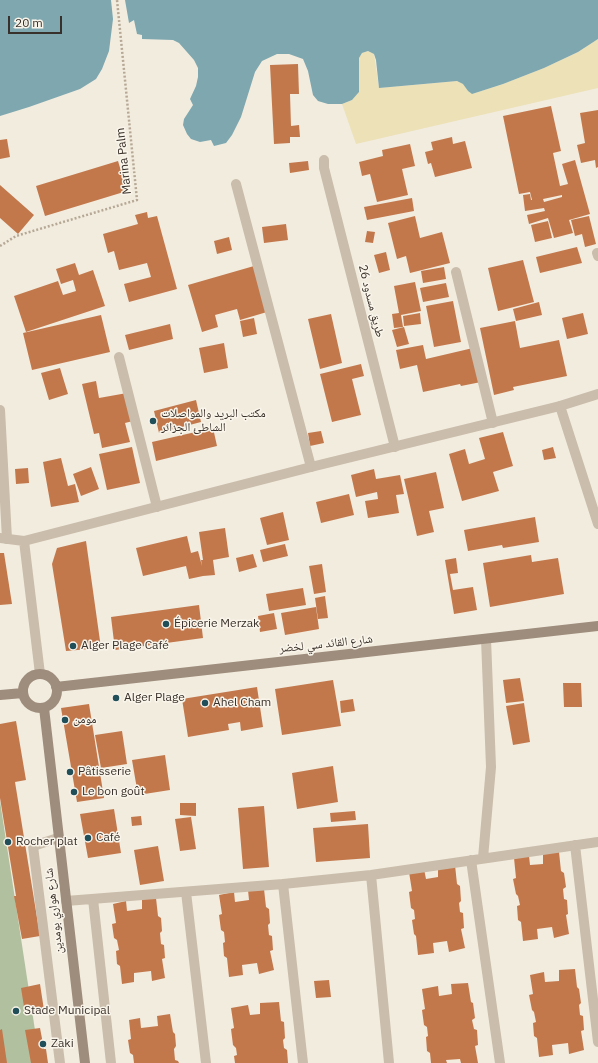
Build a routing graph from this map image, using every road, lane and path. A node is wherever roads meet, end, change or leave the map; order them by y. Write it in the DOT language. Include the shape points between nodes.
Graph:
graph roads {
  1 [pos="117,0"];
  2 [pos="324,160"];
  3 [pos="236,184"];
  4 [pos="0,246"];
  5 [pos="456,272"];
  6 [pos="119,357"];
  7 [pos="598,394"];
  8 [pos="560,406"];
  9 [pos="0,410"];
  10 [pos="493,423"];
  11 [pos="395,447"];
  12 [pos="311,467"];
  13 [pos="157,507"];
  14 [pos="597,518"];
  15 [pos="4,539"];
  16 [pos="24,541"];
  17 [pos="598,626"];
  18 [pos="486,639"];
  19 [pos="40,674"];
  20 [pos="56,687"];
  21 [pos="23,693"];
  22 [pos="0,696"];
  23 [pos="44,708"];
  24 [pos="58,838"];
  25 [pos="598,842"];
  26 [pos="575,845"];
  27 [pos="483,858"];
  28 [pos="470,860"];
  29 [pos="371,875"];
  30 [pos="283,884"];
  31 [pos="186,892"];
  32 [pos="93,899"];
  33 [pos="66,902"];
  34 [pos="598,1042"];
  35 [pos="60,1063"];
  36 [pos="85,1063"];
  37 [pos="111,1063"];
  38 [pos="206,1063"];
  39 [pos="303,1063"];
  40 [pos="389,1063"];
  41 [pos="500,1063"];
  1 -- 4 [label="path, Marina Palm" via="137,200 16,236"];
  2 -- 11 [label="street, طريق مسدود 26"];
  3 -- 12 [label="street"];
  5 -- 10 [label="street"];
  6 -- 13 [label="street"];
  7 -- 8 [label="street"];
  8 -- 10 [label="street"];
  8 -- 14 [label="street"];
  9 -- 15 [label="street"];
  10 -- 11 [label="street"];
  11 -- 12 [label="street"];
  12 -- 13 [label="street"];
  13 -- 16 [label="street"];
  15 -- 16 [label="street"];
  16 -- 19 [label="street"];
  17 -- 18 [label="main road, شارع القائد سي لخضر"];
  18 -- 20 [label="main road, شارع القائد سي لخضر"];
  18 -- 27 [label="street" via="491,767"];
  19 -- 20 [label="main road" via="50,678"];
  19 -- 21 [label="main road" via="29,677 23,687"];
  20 -- 23 [label="main road" via="57,694 54,700"];
  21 -- 22 [label="main road"];
  21 -- 23 [label="main road" via="30,705"];
  23 -- 24 [label="main road, شارع هواري بومدين"];
  24 -- 33 [label="main road, شارع هواري بومدين"];
  24 -- 35 [label="street" via="33,846"];
  25 -- 26 [label="street"];
  26 -- 27 [label="street"];
  26 -- 34 [label="street"];
  27 -- 28 [label="street"];
  28 -- 29 [label="street"];
  28 -- 41 [label="street"];
  29 -- 30 [label="street"];
  29 -- 40 [label="street"];
  30 -- 31 [label="street"];
  30 -- 39 [label="street"];
  31 -- 32 [label="street"];
  31 -- 38 [label="street"];
  32 -- 33 [label="street"];
  32 -- 37 [label="street"];
  33 -- 36 [label="main road, شارع هواري بومدين"];
}
